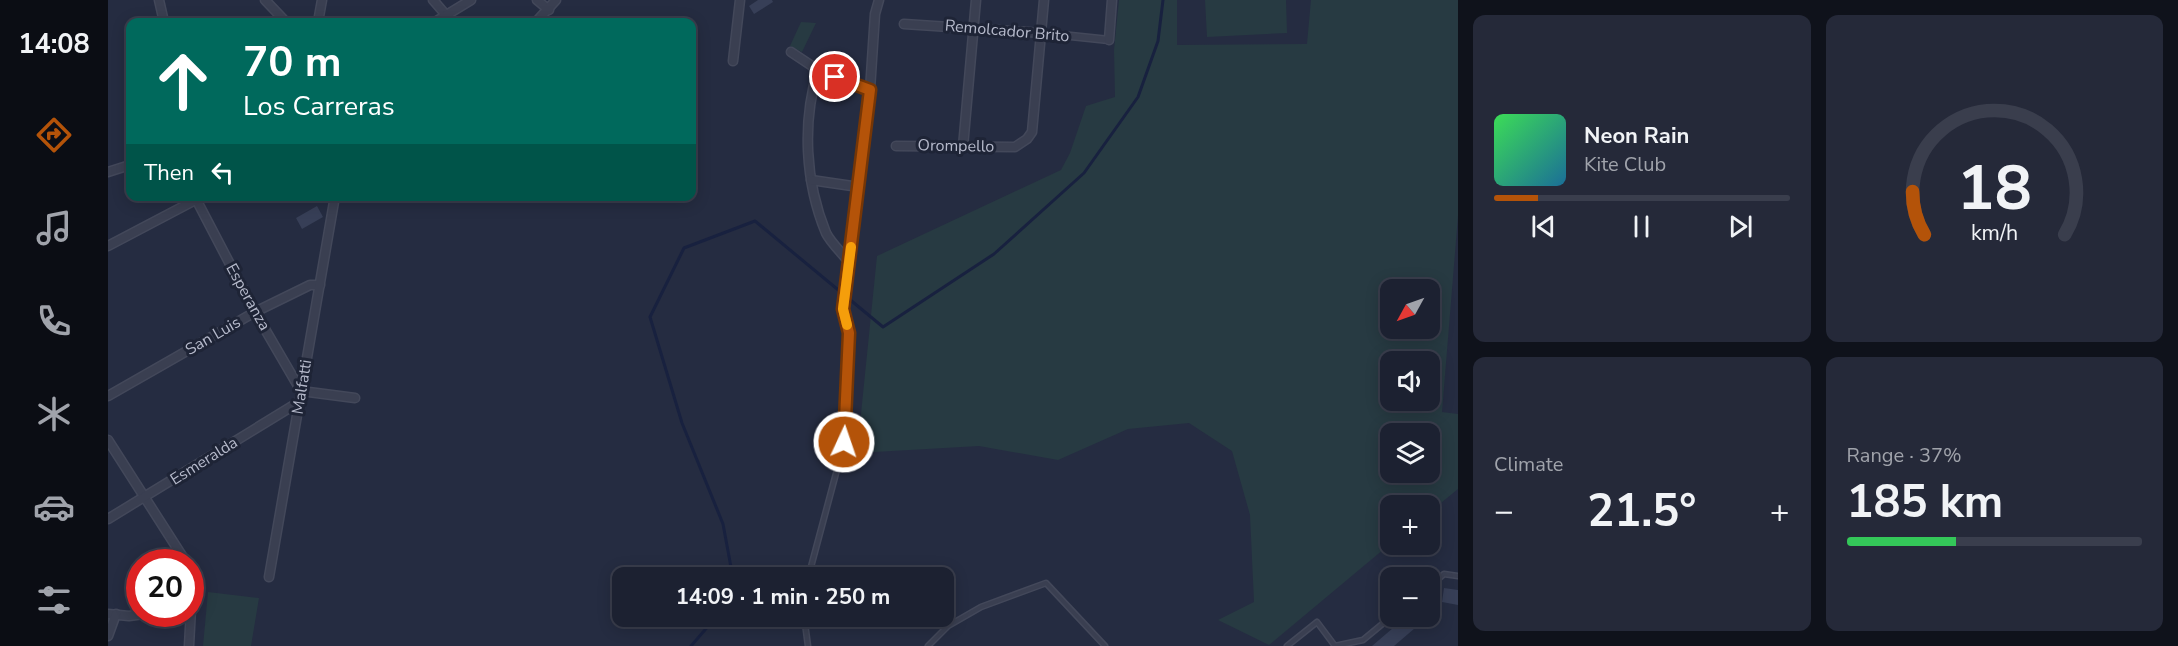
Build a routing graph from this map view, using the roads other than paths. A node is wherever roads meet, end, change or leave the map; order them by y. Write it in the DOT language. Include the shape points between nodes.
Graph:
graph roads {
  1 [pos="159,0"];
  2 [pos="265,0"];
  3 [pos="322,0"];
  4 [pos="433,0"];
  5 [pos="471,0"];
  6 [pos="537,0"];
  7 [pos="556,0"];
  8 [pos="740,0"];
  9 [pos="879,0"];
  10 [pos="976,0"];
  11 [pos="1044,0"];
  12 [pos="1112,0"];
  13 [pos="549,10"];
  14 [pos="446,15"];
  15 [pos="163,18"];
  16 [pos="282,18"];
  17 [pos="319,18"];
  18 [pos="441,18"];
  19 [pos="540,18"];
  20 [pos="904,24"];
  21 [pos="975,28"];
  22 [pos="1042,33"];
  23 [pos="1109,40"];
  24 [pos="791,52"];
  25 [pos="733,61"];
  26 [pos="818,70"];
  27 [pos="870,90"];
  28 [pos="896,146"];
  29 [pos="963,147"];
  30 [pos="126,166"];
  31 [pos="108,172"];
  32 [pos="811,180"];
  33 [pos="859,187"];
  34 [pos="196,201"];
  35 [pos="201,201"];
  36 [pos="334,201"];
  37 [pos="108,246"];
  38 [pos="849,262"];
  39 [pos="320,285"];
  40 [pos="255,312"];
  41 [pos="849,333"];
  42 [pos="301,391"];
  43 [pos="108,396"];
  44 [pos="355,398"];
  45 [pos="299,402"];
  46 [pos="108,440"];
  47 [pos="146,497"];
  48 [pos="108,519"];
  49 [pos="178,549"];
  50 [pos="811,567"];
  51 [pos="1458,576"];
  52 [pos="269,577"];
  53 [pos="1440,577"];
  54 [pos="112,614"];
  55 [pos="1380,626"];
  56 [pos="190,627"];
  57 [pos="805,627"];
  58 [pos="108,636"];
  59 [pos="189,646"];
  60 [pos="808,646"];
  61 [pos="928,646"];
  62 [pos="1105,646"];
  63 [pos="1287,646"];
  1 -- 15 [label="street"];
  2 -- 16 [label="street"];
  3 -- 17 [label="street"];
  4 -- 14 [label="street"];
  5 -- 14 [label="street"];
  6 -- 13 [label="street"];
  7 -- 13 [label="street"];
  8 -- 25 [label="street"];
  9 -- 27 [label="street"];
  10 -- 21 [label="street"];
  11 -- 22 [label="street"];
  12 -- 23 [label="street"];
  13 -- 19 [label="street"];
  14 -- 18 [label="street"];
  20 -- 21 [label="street, Remolcador Brito"];
  21 -- 22 [label="street, Remolcador Brito"];
  21 -- 29 [label="street"];
  22 -- 23 [label="street, Remolcador Brito"];
  22 -- 29 [label="street, Orompello" via="1032,132 1028,139 1015,147"];
  24 -- 26 [label="street"];
  26 -- 27 [label="street"];
  26 -- 32 [label="street" via="811,95"];
  27 -- 33 [label="street"];
  28 -- 29 [label="street, Orompello"];
  30 -- 31 [label="street"];
  32 -- 33 [label="street"];
  32 -- 38 [label="street" via="827,235"];
  33 -- 38 [label="street"];
  34 -- 37 [label="street"];
  35 -- 40 [label="street, Esperanza"];
  36 -- 39 [label="street, Malfatti"];
  38 -- 41 [label="street" via="843,309"];
  39 -- 40 [label="street, San Luis" via="310,285"];
  39 -- 42 [label="street, Malfatti"];
  40 -- 42 [label="street, Esperanza"];
  40 -- 43 [label="street, San Luis"];
  41 -- 50 [label="lane" via="842,451"];
  42 -- 44 [label="street"];
  42 -- 45 [label="street, Malfatti"];
  45 -- 47 [label="street, Esmeralda"];
  45 -- 52 [label="street, Malfatti"];
  46 -- 47 [label="street"];
  47 -- 48 [label="street, Esmeralda"];
  47 -- 49 [label="street"];
  51 -- 53 [label="lane" via="1444,574"];
  54 -- 58 [label="street"];
  55 -- 63 [label="lane" via="1363,640 1335,646 1317,622"];
  56 -- 59 [label="street"];
  57 -- 60 [label="lane"];
  61 -- 62 [label="lane" via="948,626 981,607 1046,583"];
}
